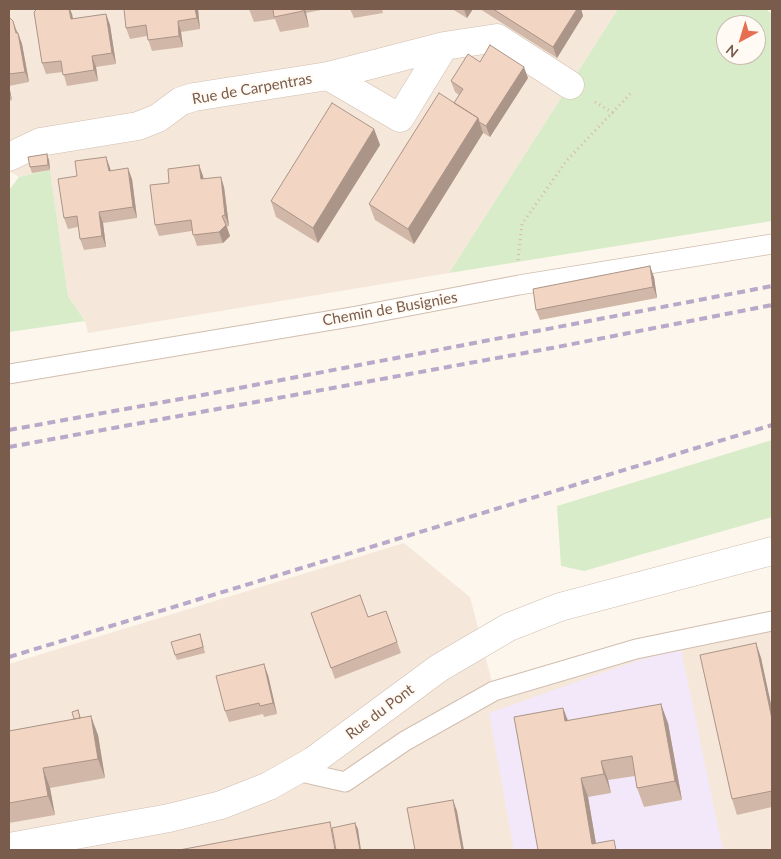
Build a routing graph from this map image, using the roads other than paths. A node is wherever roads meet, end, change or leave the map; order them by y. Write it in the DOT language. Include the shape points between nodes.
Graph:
graph roads {
  1 [pos="444,46"];
  2 [pos="328,76"];
  3 [pos="570,85"];
  4 [pos="9,157"];
  5 [pos="772,244"];
  6 [pos="9,374"];
  7 [pos="772,552"];
  8 [pos="759,558"];
  9 [pos="772,621"];
  10 [pos="297,771"];
  11 [pos="9,847"];
  1 -- 2 [label="street, Rue de Carpentras"];
  1 -- 2 [label="street, Rue de Carpentras" via="400,118"];
  1 -- 3 [label="street, Rue de Carpentras" via="497,38"];
  2 -- 4 [label="street, Rue de Carpentras" via="194,97 138,126 40,142"];
  5 -- 6 [label="lane, Chemin de Busignies"];
  7 -- 8 [label="street, Rue du Pont"];
  8 -- 10 [label="street, Rue du Pont" via="560,607 509,627 439,668"];
  9 -- 10 [label="lane" via="636,649 494,691 405,741 345,782"];
  10 -- 11 [label="street, Rue du Pont" via="221,805 169,818"];
}
